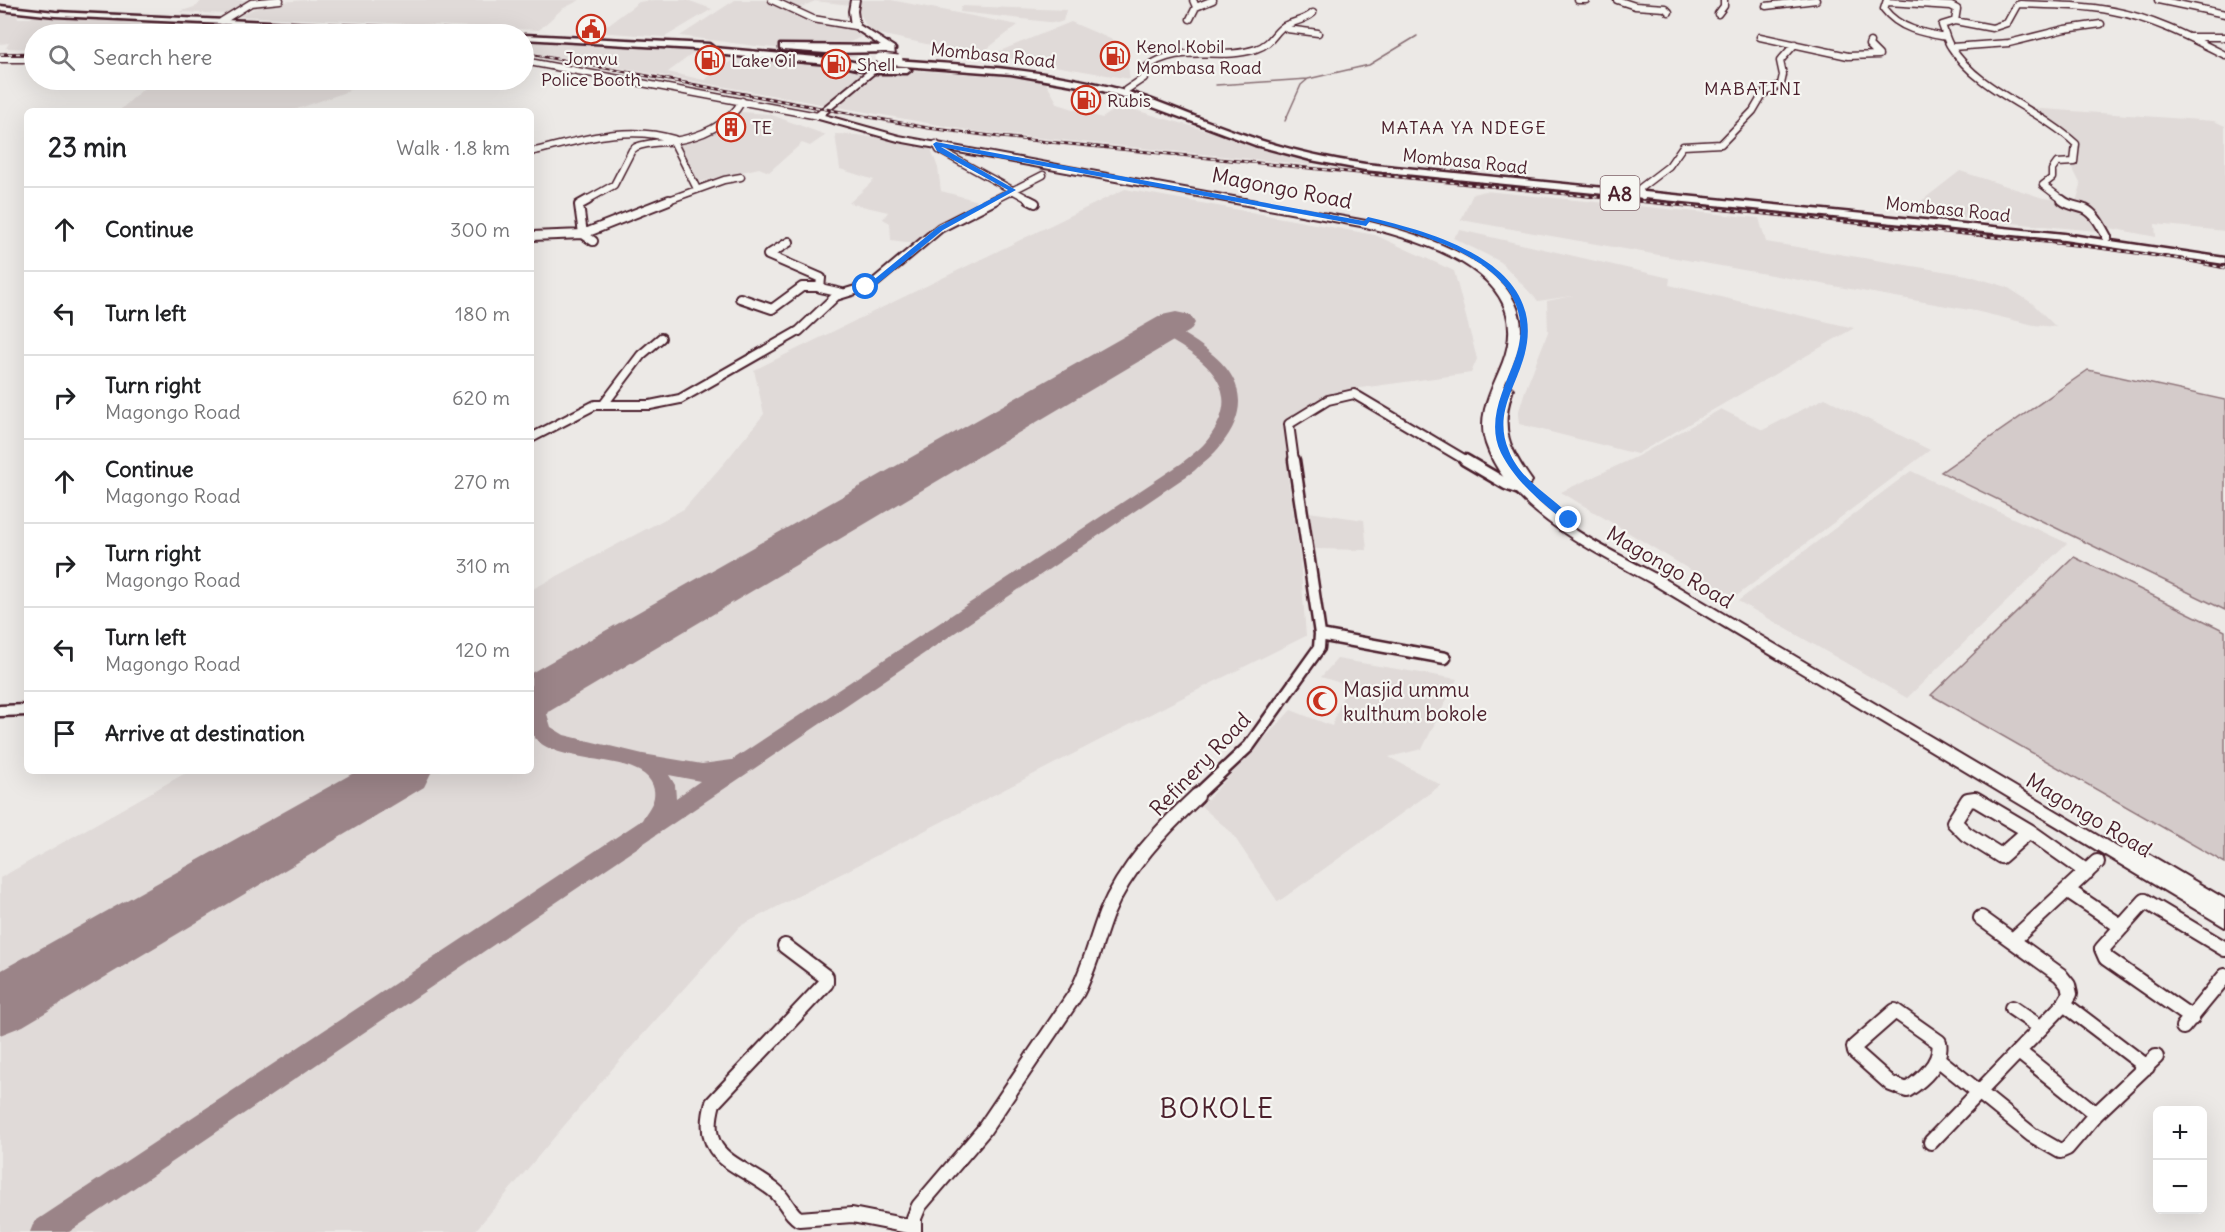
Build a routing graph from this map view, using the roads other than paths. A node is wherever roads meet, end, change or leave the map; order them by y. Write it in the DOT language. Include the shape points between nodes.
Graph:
graph roads {
  1 [pos="280,0"];
  2 [pos="772,0"];
  3 [pos="855,0"];
  4 [pos="1193,0"];
  5 [pos="1213,0"];
  6 [pos="1586,0"];
  7 [pos="1617,0"];
  8 [pos="1724,0"];
  9 [pos="1816,0"];
  10 [pos="2157,0"];
  11 [pos="1888,1"];
  12 [pos="1576,2"];
  13 [pos="1766,6"];
  14 [pos="1196,7"];
  15 [pos="0,8"];
  16 [pos="1669,12"];
  17 [pos="1313,13"];
  18 [pos="1718,14"];
  19 [pos="2225,14"];
  20 [pos="1190,19"];
  21 [pos="222,21"];
  22 [pos="1954,21"];
  23 [pos="282,24"];
  24 [pos="2101,24"];
  25 [pos="855,26"];
  26 [pos="1988,28"];
  27 [pos="1281,29"];
  28 [pos="1318,33"];
  29 [pos="1760,37"];
  30 [pos="1946,37"];
  31 [pos="2189,37"];
  32 [pos="2225,37"];
  33 [pos="534,38"];
  34 [pos="1870,42"];
  35 [pos="1985,43"];
  36 [pos="1795,44"];
  37 [pos="699,46"];
  38 [pos="1952,47"];
  39 [pos="891,49"];
  40 [pos="2225,55"];
  41 [pos="0,59"];
  42 [pos="24,59"];
  43 [pos="534,63"];
  44 [pos="965,67"];
  45 [pos="879,68"];
  46 [pos="1085,84"];
  47 [pos="1126,90"];
  48 [pos="742,101"];
  49 [pos="818,116"];
  50 [pos="863,128"];
  51 [pos="675,140"];
  52 [pos="936,144"];
  53 [pos="534,151"];
  54 [pos="1043,175"];
  55 [pos="741,177"];
  56 [pos="697,189"];
  57 [pos="1013,190"];
  58 [pos="1641,192"];
  59 [pos="1035,203"];
  60 [pos="1367,221"];
  61 [pos="582,234"];
  62 [pos="534,236"];
  63 [pos="2107,237"];
  64 [pos="593,241"];
  65 [pos="789,242"];
  66 [pos="2225,255"];
  67 [pos="2225,261"];
  68 [pos="819,287"];
  69 [pos="842,293"];
  70 [pos="740,298"];
  71 [pos="661,338"];
  72 [pos="604,404"];
  73 [pos="534,436"];
  74 [pos="1522,491"];
  75 [pos="1320,635"];
  76 [pos="1445,658"];
  77 [pos="1858,699"];
  78 [pos="24,710"];
  79 [pos="0,711"];
  80 [pos="2029,831"];
  81 [pos="2097,862"];
  82 [pos="2086,872"];
  83 [pos="2067,890"];
  84 [pos="2225,908"];
  85 [pos="1980,918"];
  86 [pos="2225,920"];
  87 [pos="2122,927"];
  88 [pos="2225,929"];
  89 [pos="2013,940"];
  90 [pos="785,946"];
  91 [pos="2225,949"];
  92 [pos="2225,976"];
  93 [pos="2064,1004"];
  94 [pos="2012,1008"];
  95 [pos="2040,1027"];
  96 [pos="2019,1052"];
  97 [pos="1939,1059"];
  98 [pos="1978,1094"];
  99 [pos="2096,1114"];
  100 [pos="1931,1142"];
  101 [pos="914,1229"];
  1 -- 21 [label="street" via="251,3"];
  2 -- 25 [label="street" via="813,19"];
  3 -- 25 [label="main road"];
  4 -- 14 [label="street"];
  5 -- 14 [label="street"];
  6 -- 12 [label="street"];
  7 -- 16 [label="street"];
  8 -- 18 [label="street"];
  9 -- 13 [label="street"];
  10 -- 19 [label="street"];
  11 -- 22 [label="street" via="1951,6 1957,9"];
  11 -- 30 [label="street" via="1885,13 1902,24"];
  14 -- 20 [label="street"];
  15 -- 21 [label="highway"];
  17 -- 27 [label="street"];
  21 -- 23 [label="highway"];
  22 -- 26 [label="street"];
  22 -- 30 [label="street" via="1942,24"];
  24 -- 35 [label="street" via="2009,43"];
  25 -- 39 [label="main road"];
  26 -- 31 [label="street" via="2005,25 2015,16 2018,5 2055,4 2115,11"];
  26 -- 35 [label="street" via="1991,37"];
  27 -- 28 [label="street"];
  27 -- 47 [label="street" via="1278,37 1265,46 1239,53 1204,52 1159,58 1144,69 1143,79"];
  29 -- 36 [label="street"];
  30 -- 38 [label="street"];
  31 -- 32 [label="street"];
  31 -- 40 [label="street"];
  33 -- 37 [label="highway, Mombasa Road"];
  34 -- 36 [label="street" via="1879,55 1848,56"];
  35 -- 38 [label="street"];
  36 -- 58 [label="street" via="1779,61 1783,75 1780,84 1762,95 1727,140 1722,144 1683,146 1669,166"];
  37 -- 39 [label="highway"];
  37 -- 44 [label="highway, Mombasa Road, bridge"];
  37 -- 45 [label="highway" via="714,51"];
  38 -- 63 [label="street" via="1960,61 1977,76 2073,141 2074,162 2057,163 2052,178 2043,185 2067,204 2088,210"];
  39 -- 45 [label="main road" via="891,56"];
  41 -- 42 [label="street"];
  43 -- 48 [label="street, Magongo Road"];
  44 -- 46 [label="highway, Mombasa Road / A8"];
  44 -- 47 [label="highway, Mombasa Road / A8" via="1072,77"];
  45 -- 46 [label="highway"];
  45 -- 49 [label="main road"];
  46 -- 58 [label="highway, Mombasa Road / A8" via="1125,94 1260,143 1338,163"];
  47 -- 58 [label="highway, Mombasa Road / A8" via="1258,137 1359,161"];
  48 -- 49 [label="street, Magongo Road"];
  48 -- 51 [label="street" via="726,120"];
  49 -- 50 [label="main road, Magongo Road"];
  50 -- 52 [label="main road, Magongo Road"];
  50 -- 60 [label="main road, Magongo Road"];
  51 -- 53 [label="street" via="657,133 623,134"];
  51 -- 56 [label="street"];
  51 -- 61 [label="street" via="643,144 632,150 614,185 579,205"];
  52 -- 57 [label="street" via="939,150"];
  52 -- 60 [label="main road, Magongo Road"];
  54 -- 57 [label="street"];
  55 -- 56 [label="street"];
  56 -- 61 [label="street"];
  57 -- 59 [label="street"];
  57 -- 69 [label="street" via="940,228 872,285"];
  58 -- 63 [label="highway, Mombasa Road / A8"];
  58 -- 67 [label="highway, Mombasa Road / A8" via="2064,237"];
  60 -- 74 [label="main road, Magongo Road" via="1457,254 1494,281 1514,312 1517,331 1488,429 1497,457"];
  60 -- 84 [label="main road, Magongo Road" via="1421,231 1456,246 1484,261 1512,290 1525,328 1499,421 1505,452 1544,500 1594,535"];
  61 -- 62 [label="street"];
  61 -- 64 [label="street"];
  63 -- 66 [label="highway, Mombasa Road / A8"];
  65 -- 68 [label="street" via="768,255 821,278"];
  68 -- 69 [label="street"];
  68 -- 70 [label="street" via="802,287 771,309"];
  69 -- 72 [label="street" via="799,331 680,399 650,405"];
  71 -- 72 [label="street" via="641,355"];
  72 -- 73 [label="street"];
  74 -- 75 [label="street, Refinery Road" via="1354,394 1319,405 1290,423"];
  74 -- 77 [label="main road, Magongo Road" via="1586,542"];
  75 -- 76 [label="street"];
  75 -- 101 [label="street, Refinery Road" via="1319,648 1310,663 1249,746 1184,808 1132,866 1107,912 1077,992 983,1131 919,1206"];
  77 -- 86 [label="main road, Magongo Road"];
  77 -- 88 [label="main road" via="1900,733"];
  78 -- 79 [label="street"];
  80 -- 80 [label="street" via="1975,799 1968,800 1954,822 2001,856"];
  80 -- 82 [label="street"];
  81 -- 82 [label="street"];
  82 -- 83 [label="street"];
  83 -- 87 [label="street"];
  83 -- 89 [label="street"];
  85 -- 89 [label="street"];
  87 -- 91 [label="street" via="2145,901"];
  87 -- 92 [label="street" via="2102,949 2104,955 2187,1022"];
  89 -- 93 [label="street" via="2065,980 2070,994"];
  90 -- 101 [label="street" via="826,977 826,983 713,1102 708,1128 711,1145 777,1192 795,1218 852,1215"];
  93 -- 95 [label="street"];
  93 -- 99 [label="street" via="2151,1062"];
  94 -- 95 [label="street"];
  95 -- 96 [label="street"];
  96 -- 98 [label="street"];
  96 -- 99 [label="street"];
  97 -- 97 [label="street" via="1910,1089 1902,1089 1858,1057 1854,1047 1894,1011 1939,1042"];
  97 -- 98 [label="street"];
  98 -- 99 [label="street" via="2060,1151"];
  98 -- 100 [label="street"];
}
